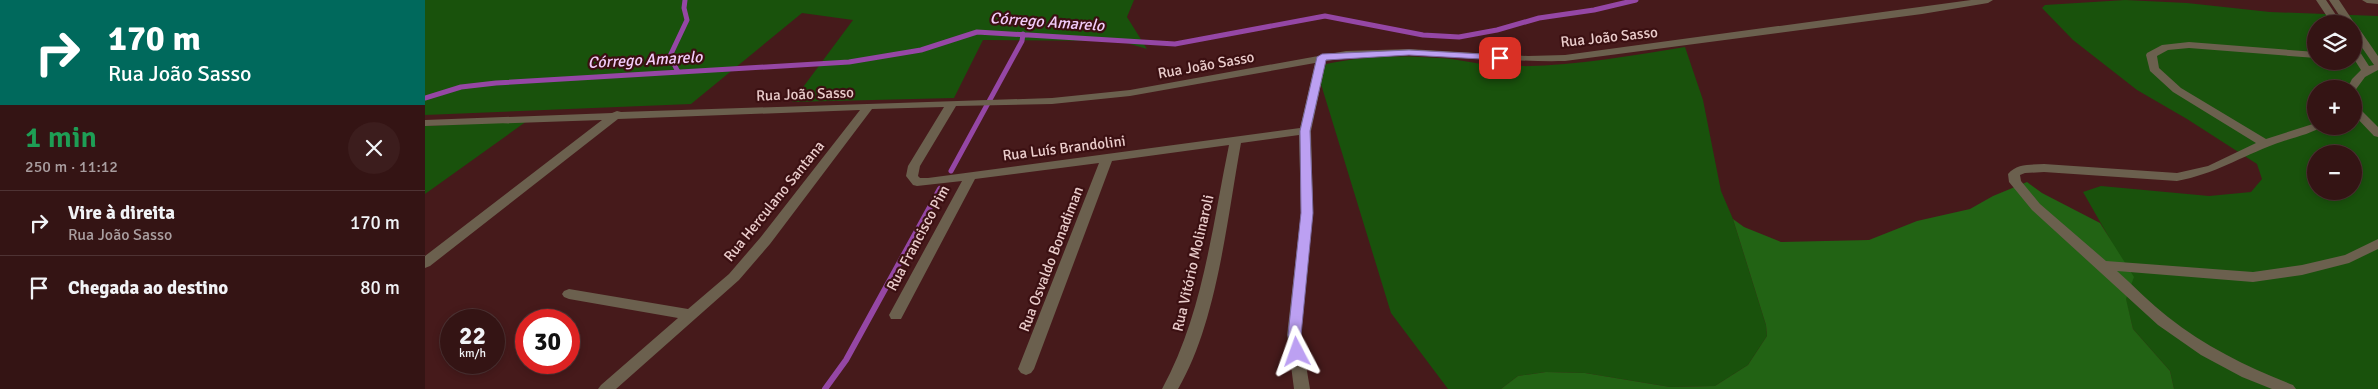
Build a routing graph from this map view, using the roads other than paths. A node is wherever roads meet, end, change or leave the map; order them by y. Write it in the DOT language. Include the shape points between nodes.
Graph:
graph roads {
  1 [pos="1924,0"];
  2 [pos="1989,0"];
  3 [pos="2321,0"];
  4 [pos="2334,0"];
  5 [pos="2367,0"];
  6 [pos="2378,1"];
  7 [pos="1910,12"];
  8 [pos="2331,15"];
  9 [pos="2344,15"];
  10 [pos="2362,41"];
  11 [pos="2307,54"];
  12 [pos="1322,57"];
  13 [pos="2362,58"];
  14 [pos="2377,63"];
  15 [pos="2362,65"];
  16 [pos="2367,71"];
  17 [pos="2355,80"];
  18 [pos="952,103"];
  19 [pos="869,106"];
  20 [pos="617,114"];
  21 [pos="2362,117"];
  22 [pos="425,123"];
  23 [pos="2307,129"];
  24 [pos="1305,131"];
  25 [pos="2378,134"];
  26 [pos="1236,141"];
  27 [pos="2265,144"];
  28 [pos="1106,160"];
  29 [pos="970,177"];
  30 [pos="2378,244"];
  31 [pos="425,263"];
  32 [pos="2103,264"];
  33 [pos="569,294"];
  34 [pos="691,315"];
  35 [pos="897,315"];
  36 [pos="1026,369"];
  37 [pos="606,389"];
  38 [pos="1170,389"];
  39 [pos="1302,389"];
  40 [pos="2289,389"];
  1 -- 7 [label="street"];
  2 -- 7 [label="street, Rua João Sasso"];
  3 -- 8 [label="street"];
  4 -- 9 [label="street"];
  5 -- 6 [label="street"];
  7 -- 12 [label="street, Rua João Sasso" via="1565,58 1409,52"];
  10 -- 14 [label="street"];
  11 -- 27 [label="street" via="2189,45 2166,46 2151,54 2154,69 2177,90"];
  12 -- 18 [label="street, Rua João Sasso" via="1130,93 1052,101"];
  12 -- 24 [label="street"];
  13 -- 14 [label="street"];
  14 -- 16 [label="street"];
  15 -- 16 [label="street"];
  16 -- 17 [label="street"];
  18 -- 19 [label="street, Rua João Sasso"];
  18 -- 29 [label="street, Rua Luís Brandolini" via="914,166 912,176 917,182"];
  19 -- 20 [label="street, Rua João Sasso"];
  19 -- 34 [label="street, Rua Herculano Santana" via="765,241 734,277"];
  20 -- 22 [label="street, Rua João Sasso"];
  20 -- 31 [label="street"];
  21 -- 25 [label="street"];
  23 -- 27 [label="street"];
  24 -- 26 [label="street, Rua Luís Brandolini"];
  24 -- 39 [label="street" via="1307,213 1294,335"];
  26 -- 28 [label="street, Rua Luís Brandolini"];
  26 -- 38 [label="street, Rua Vitório Molinaroli" via="1198,322 1182,370"];
  27 -- 32 [label="street" via="2215,169 2197,174 2177,176 2045,168 2014,174 2015,182 2035,207"];
  28 -- 29 [label="street, Rua Luís Brandolini"];
  28 -- 36 [label="street, Rua Osvaldo Bonadiman"];
  29 -- 35 [label="street, Rua Francisco Pim"];
  30 -- 32 [label="street" via="2349,258 2301,270 2253,276"];
  32 -- 40 [label="street" via="2163,321 2206,351 2247,373"];
  33 -- 34 [label="street"];
  34 -- 37 [label="street, Rua Herculano Santana"];
}
